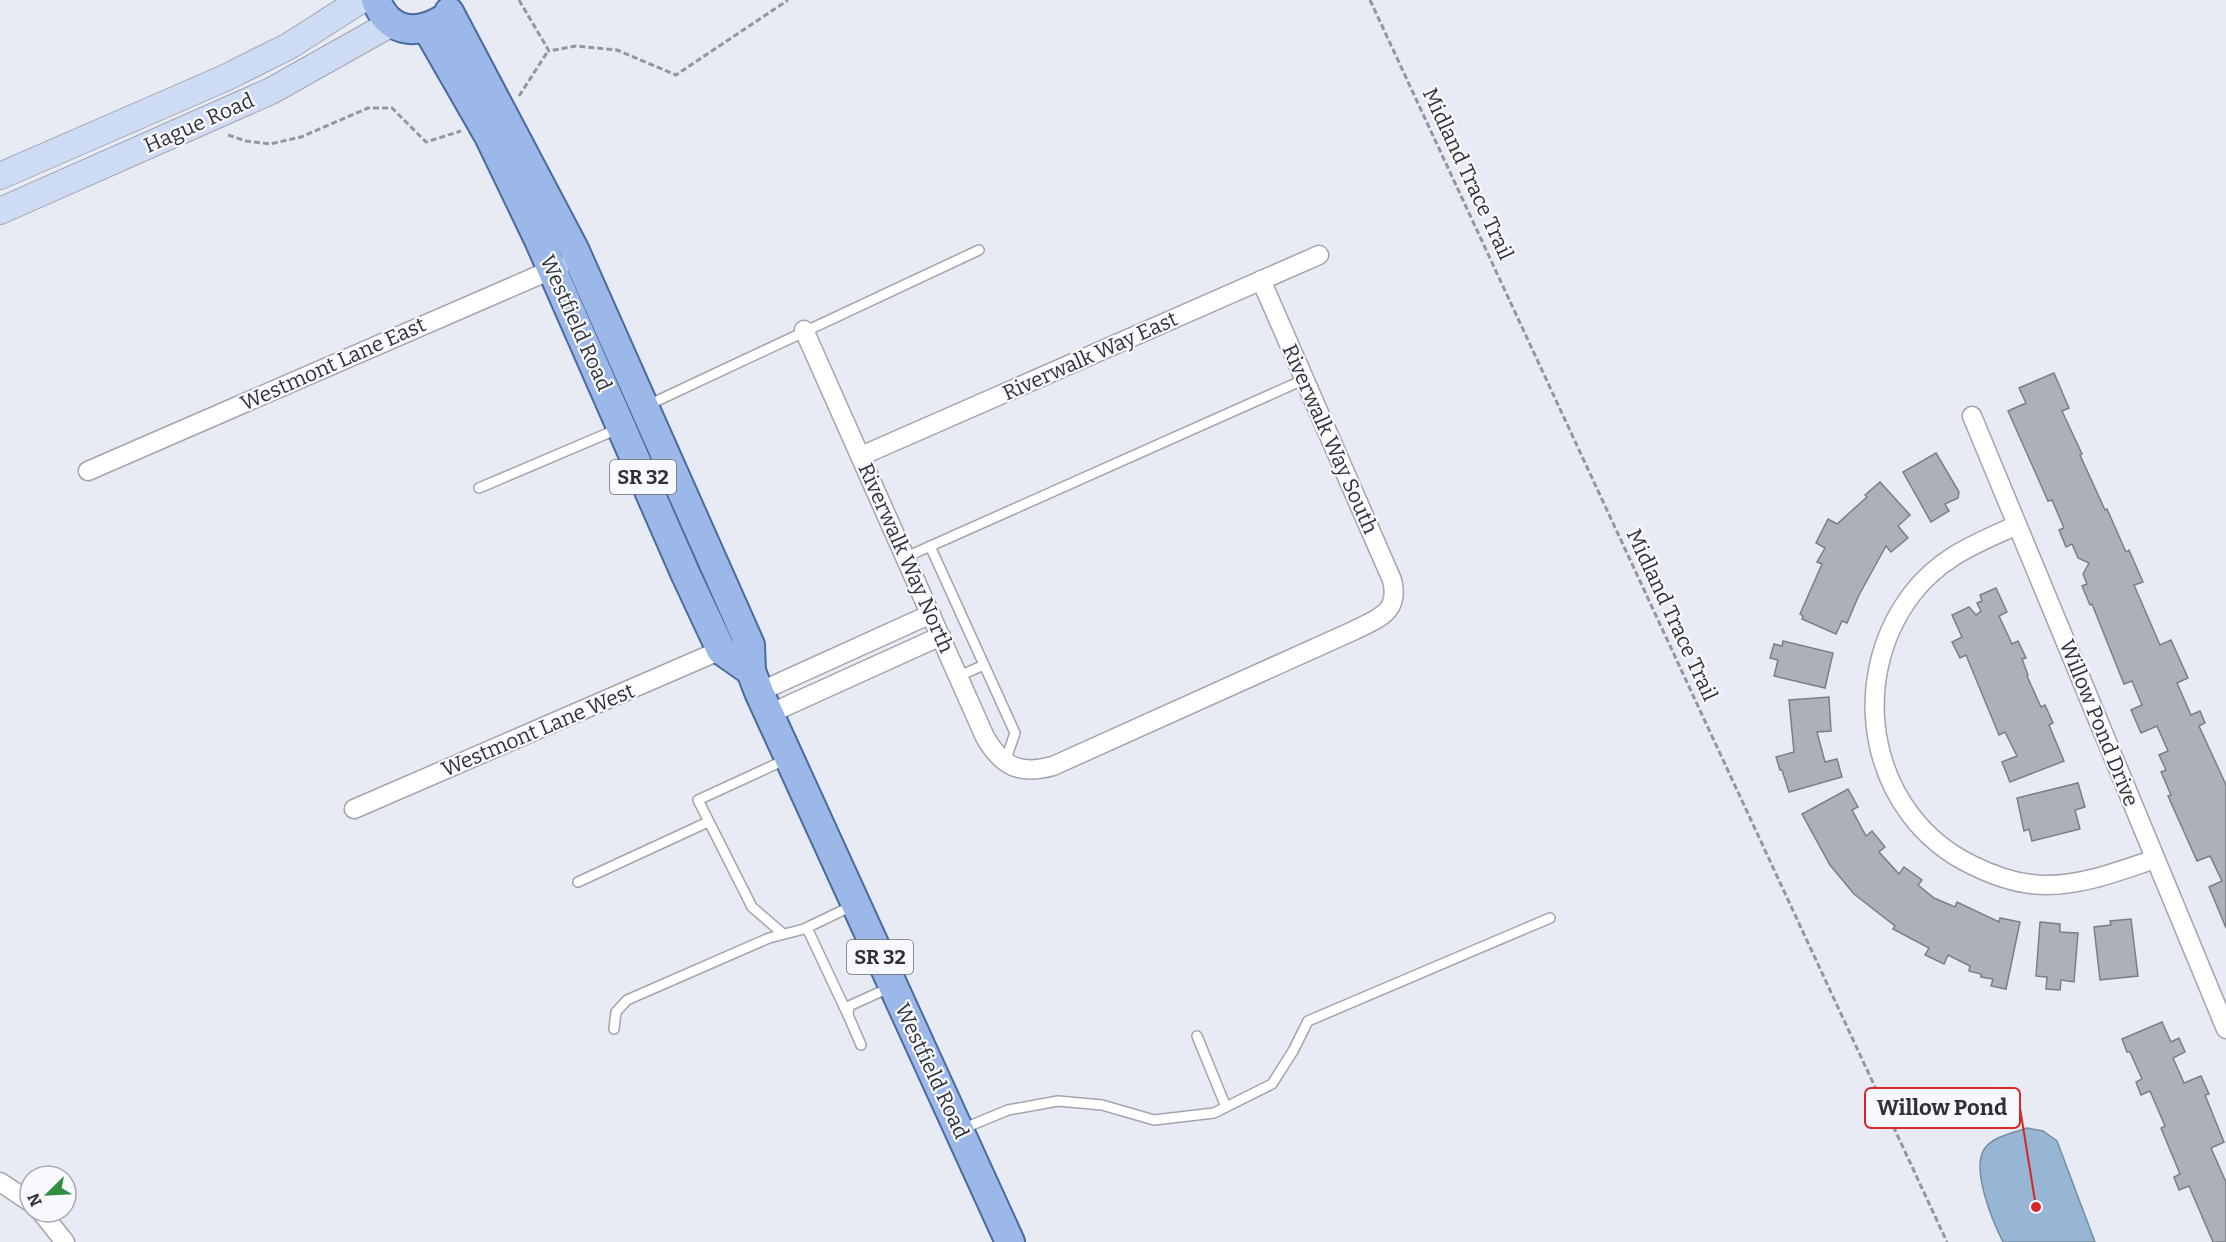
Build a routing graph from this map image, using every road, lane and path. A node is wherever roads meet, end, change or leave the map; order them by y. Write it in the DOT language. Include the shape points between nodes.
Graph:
graph roads {
  1 [pos="361,0"];
  2 [pos="376,0"];
  3 [pos="519,0"];
  4 [pos="788,0"];
  5 [pos="1370,0"];
  6 [pos="443,14"];
  7 [pos="392,23"];
  8 [pos="549,51"];
  9 [pos="513,100"];
  10 [pos="461,131"];
  11 [pos="228,135"];
  12 [pos="0,176"];
  13 [pos="0,211"];
  14 [pos="978,250"];
  15 [pos="1319,255"];
  16 [pos="578,258"];
  17 [pos="552,269"];
  18 [pos="1261,280"];
  19 [pos="804,330"];
  20 [pos="1303,380"];
  21 [pos="644,407"];
  22 [pos="1972,416"];
  23 [pos="622,428"];
  24 [pos="861,456"];
  25 [pos="88,471"];
  26 [pos="479,488"];
  27 [pos="2017,525"];
  28 [pos="930,546"];
  29 [pos="906,557"];
  30 [pos="931,614"];
  31 [pos="941,636"];
  32 [pos="721,650"];
  33 [pos="984,665"];
  34 [pos="959,676"];
  35 [pos="760,692"];
  36 [pos="789,758"];
  37 [pos="1005,762"];
  38 [pos="1025,770"];
  39 [pos="354,809"];
  40 [pos="708,822"];
  41 [pos="2155,859"];
  42 [pos="579,882"];
  43 [pos="856,904"];
  44 [pos="1550,918"];
  45 [pos="807,928"];
  46 [pos="782,933"];
  47 [pos="893,986"];
  48 [pos="848,1015"];
  49 [pos="614,1029"];
  50 [pos="2226,1029"];
  51 [pos="1197,1036"];
  52 [pos="861,1045"];
  53 [pos="1226,1107"];
  54 [pos="959,1130"];
  55 [pos="0,1182"];
  56 [pos="18,1194"];
  57 [pos="51,1224"];
  58 [pos="65,1242"];
  59 [pos="1010,1242"];
  60 [pos="1947,1242"];
  1 -- 12 [label="main road, Hague Road" via="289,46 225,78"];
  2 -- 7 [label="main road"];
  3 -- 8 [label="path"];
  4 -- 8 [label="path" via="676,75 616,50 576,46"];
  5 -- 60 [label="path, Midland Trace Trail"];
  6 -- 7 [label="main road" via="415,30"];
  6 -- 16 [label="main road, Westfield Road"];
  6 -- 17 [label="main road, Westfield Road / SR 32" via="489,136"];
  7 -- 13 [label="main road, Hague Road" via="271,91"];
  8 -- 9 [label="path"];
  10 -- 11 [label="path" via="426,142 392,108 368,108 301,136 270,144"];
  14 -- 19 [label="lane"];
  15 -- 18 [label="street, Riverwalk Way East"];
  16 -- 17 [label="street, Westmont Lane East"];
  16 -- 21 [label="main road, Westfield Road / SR 32"];
  17 -- 23 [label="main road, Westfield Road / SR 32"];
  17 -- 25 [label="street, Westmont Lane East"];
  18 -- 20 [label="street, Riverwalk Way South"];
  18 -- 24 [label="street, Riverwalk Way East"];
  19 -- 21 [label="lane"];
  19 -- 24 [label="street, Riverwalk Way North"];
  20 -- 28 [label="lane"];
  20 -- 38 [label="street, Riverwalk Way South" via="1386,565 1394,589 1390,608 1382,617 1355,630 1053,766"];
  21 -- 35 [label="main road, Westfield Road / SR 32" via="750,645"];
  22 -- 27 [label="street, Willow Pond Drive"];
  23 -- 26 [label="lane"];
  23 -- 32 [label="main road, Westfield Road / SR 32"];
  24 -- 29 [label="street, Riverwalk Way North"];
  27 -- 41 [label="street, Willow Pond Drive"];
  27 -- 41 [label="street" via="1949,559 1913,593 1898,616 1886,643 1874,701 1875,730 1893,787 1909,814 1931,839 1986,873 2018,882 2076,883"];
  28 -- 29 [label="lane"];
  28 -- 33 [label="lane"];
  29 -- 30 [label="street, Riverwalk Way North"];
  30 -- 31 [label="street, Riverwalk Way North"];
  30 -- 35 [label="street"];
  31 -- 34 [label="street, Riverwalk Way North"];
  31 -- 35 [label="street"];
  32 -- 35 [label="main road"];
  32 -- 39 [label="street, Westmont Lane West"];
  33 -- 34 [label="lane"];
  33 -- 37 [label="lane" via="1015,733"];
  34 -- 37 [label="street, Riverwalk Way North" via="985,737"];
  35 -- 36 [label="main road, Westfield Road / SR 32"];
  36 -- 40 [label="lane" via="698,800"];
  36 -- 43 [label="main road, Westfield Road / SR 32"];
  37 -- 38 [label="street, Riverwalk Way North"];
  40 -- 42 [label="lane"];
  40 -- 46 [label="lane" via="752,907"];
  41 -- 50 [label="street, Willow Pond Drive"];
  43 -- 45 [label="lane"];
  43 -- 47 [label="main road, Westfield Road / SR 32"];
  44 -- 53 [label="lane" via="1308,1021 1272,1084"];
  45 -- 46 [label="lane"];
  45 -- 48 [label="lane"];
  46 -- 49 [label="lane" via="627,1000 616,1012"];
  47 -- 48 [label="lane" via="849,1006"];
  47 -- 54 [label="main road, Westfield Road / SR 32"];
  48 -- 52 [label="lane"];
  51 -- 53 [label="lane"];
  53 -- 54 [label="lane" via="1214,1113 1154,1120 1102,1105 1058,1101 1008,1110"];
  54 -- 59 [label="main road, Westfield Road / SR 32"];
  55 -- 56 [label="street"];
  57 -- 58 [label="street"];
}
